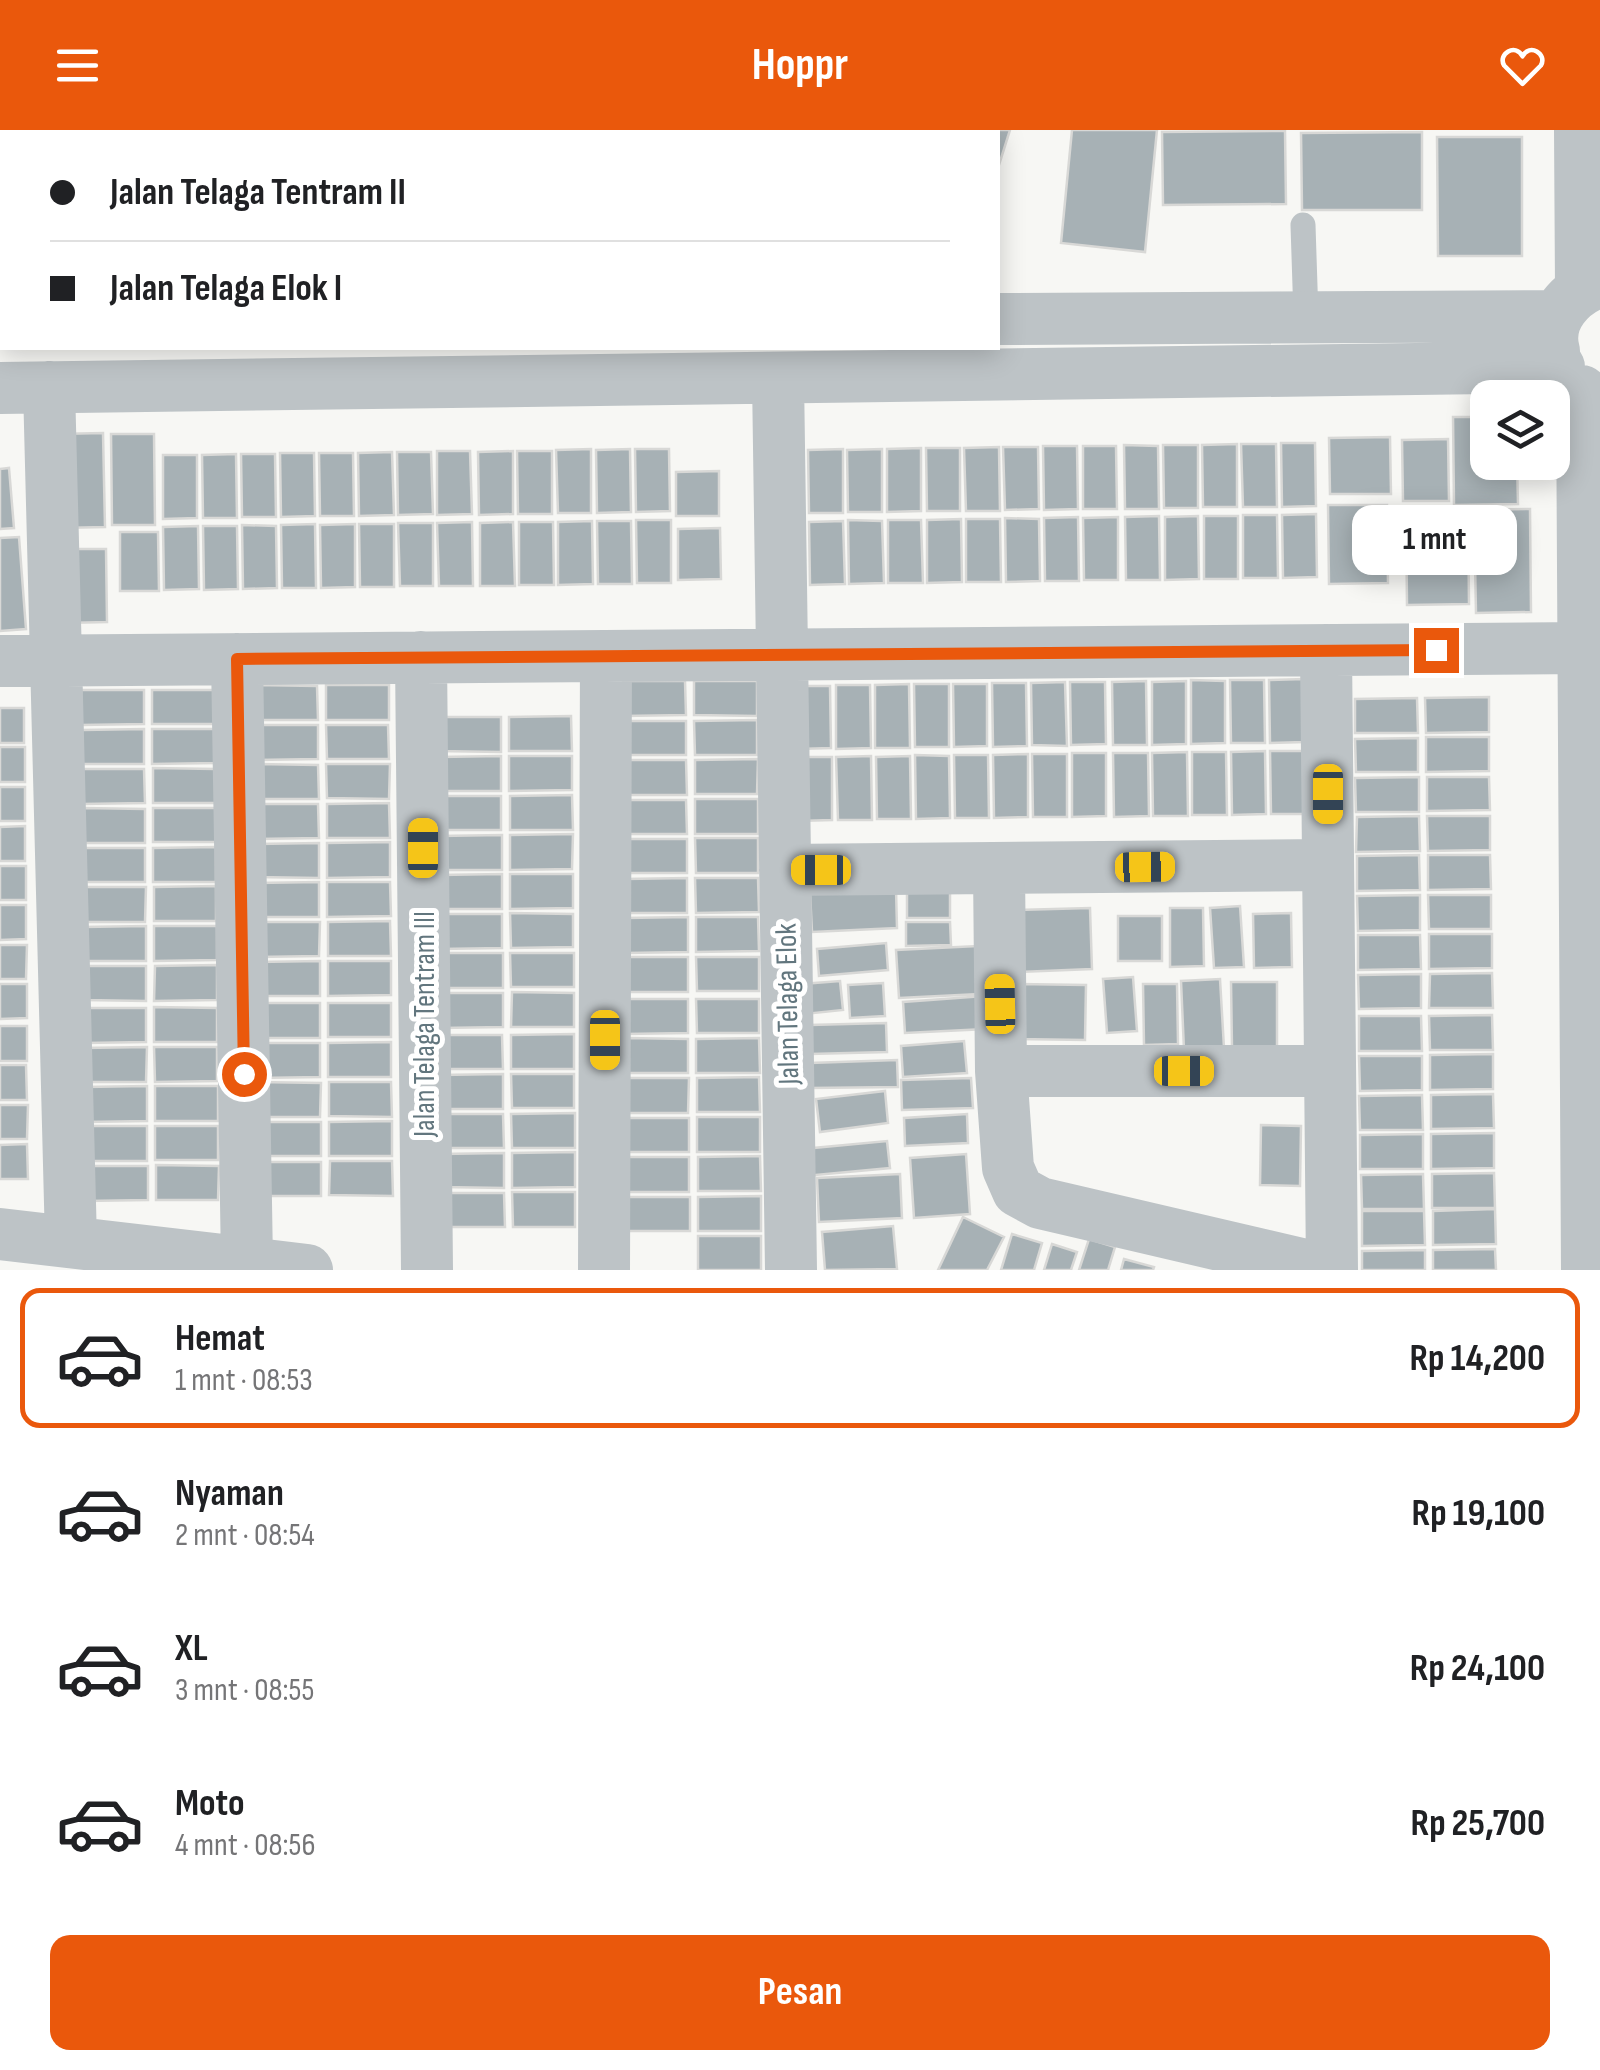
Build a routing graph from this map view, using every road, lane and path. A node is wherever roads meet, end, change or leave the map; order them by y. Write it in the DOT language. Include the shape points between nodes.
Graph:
graph roads {
  1 [pos="1580,130"];
  2 [pos="1304,225"];
  3 [pos="1579,295"];
  4 [pos="1306,317"];
  5 [pos="1000,319"];
  6 [pos="778,378"];
  7 [pos="1580,385"];
  8 [pos="24,388"];
  9 [pos="1583,648"];
  10 [pos="1326,650"];
  11 [pos="782,655"];
  12 [pos="606,656"];
  13 [pos="421,657"];
  14 [pos="237,659"];
  15 [pos="56,660"];
  16 [pos="0,661"];
  17 [pos="1328,865"];
  18 [pos="999,869"];
  19 [pos="785,870"];
  20 [pos="1001,1071"];
  21 [pos="1330,1071"];
  22 [pos="0,1234"];
  23 [pos="71,1242"];
  24 [pos="247,1263"];
  25 [pos="307,1270"];
  26 [pos="427,1270"];
  27 [pos="604,1270"];
  28 [pos="792,1270"];
  29 [pos="1330,1270"];
  30 [pos="1587,1270"];
  1 -- 3 [label="street"];
  2 -- 4 [label="lane"];
  3 -- 4 [label="street"];
  3 -- 7 [label="street" via="1552,342"];
  4 -- 5 [label="street"];
  6 -- 7 [label="street"];
  6 -- 8 [label="street"];
  6 -- 11 [label="street, Jalan Telaga Elok"];
  7 -- 9 [label="street"];
  8 -- 15 [label="street"];
  9 -- 10 [label="street"];
  9 -- 30 [label="street"];
  10 -- 11 [label="street"];
  10 -- 17 [label="street"];
  11 -- 12 [label="street"];
  11 -- 19 [label="street, Jalan Telaga Elok"];
  12 -- 13 [label="street"];
  12 -- 27 [label="street"];
  13 -- 14 [label="street"];
  13 -- 26 [label="street, Jalan Telaga Tentram III"];
  14 -- 15 [label="street"];
  14 -- 24 [label="street"];
  15 -- 16 [label="street"];
  15 -- 23 [label="street"];
  17 -- 18 [label="street"];
  17 -- 21 [label="street"];
  18 -- 19 [label="street"];
  18 -- 20 [label="street"];
  19 -- 28 [label="street, Jalan Telaga Elok"];
  20 -- 21 [label="street"];
  20 -- 29 [label="street" via="1008,1168 1018,1191 1040,1203"];
  21 -- 29 [label="street"];
  22 -- 23 [label="street"];
  23 -- 24 [label="street"];
  24 -- 25 [label="street"];
}
